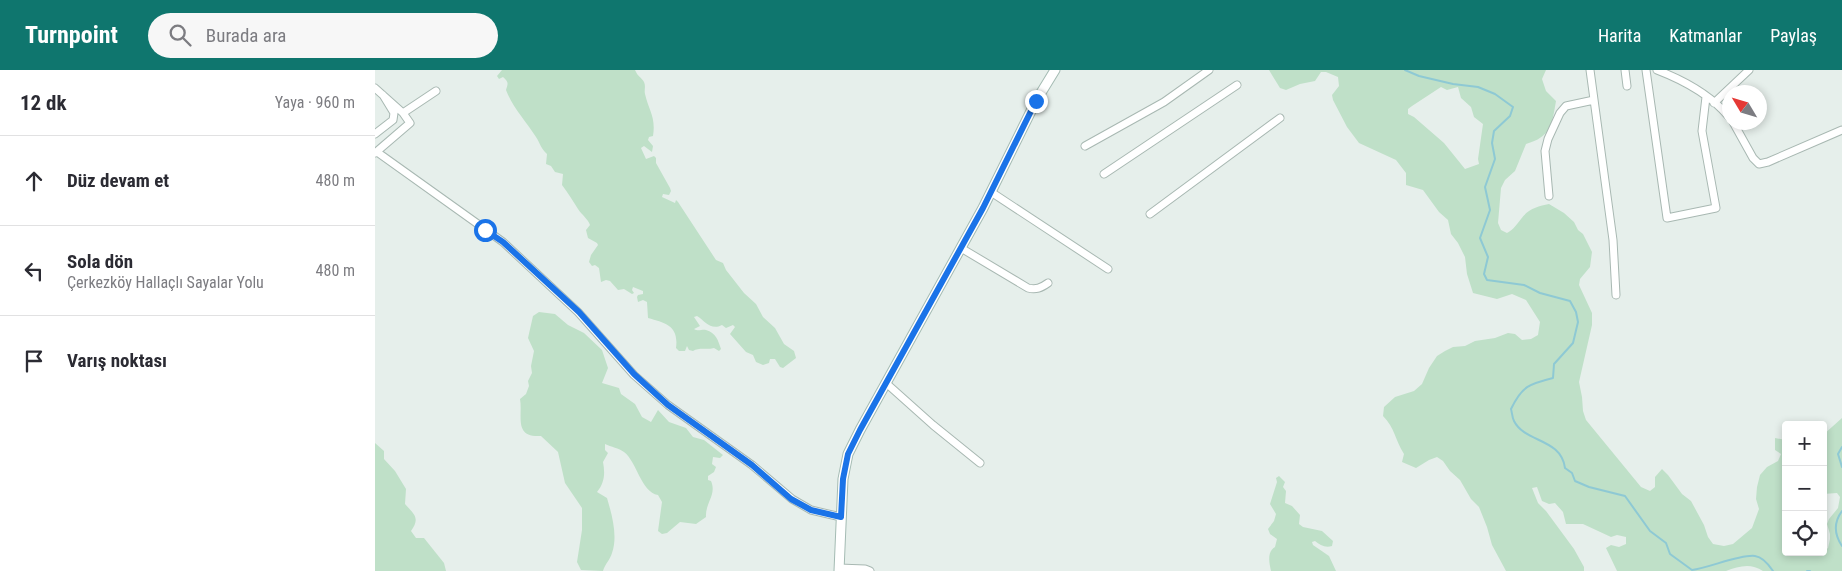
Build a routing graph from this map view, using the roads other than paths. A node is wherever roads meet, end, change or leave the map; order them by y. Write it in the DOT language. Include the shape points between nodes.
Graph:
graph roads {
  1 [pos="1055,70"];
  2 [pos="1209,70"];
  3 [pos="1590,70"];
  4 [pos="1625,70"];
  5 [pos="1646,70"];
  6 [pos="1657,70"];
  7 [pos="1749,70"];
  8 [pos="1237,85"];
  9 [pos="1627,86"];
  10 [pos="375,88"];
  11 [pos="436,91"];
  12 [pos="383,95"];
  13 [pos="1706,97"];
  14 [pos="1594,100"];
  15 [pos="1714,103"];
  16 [pos="1722,110"];
  17 [pos="403,113"];
  18 [pos="1280,118"];
  19 [pos="1737,130"];
  20 [pos="1842,131"];
  21 [pos="375,134"];
  22 [pos="1085,146"];
  23 [pos="376,152"];
  24 [pos="1104,174"];
  25 [pos="991,192"];
  26 [pos="1549,196"];
  27 [pos="1150,214"];
  28 [pos="961,248"];
  29 [pos="1108,268"];
  30 [pos="1048,283"];
  31 [pos="1616,295"];
  32 [pos="886,383"];
  33 [pos="980,463"];
  34 [pos="841,517"];
  35 [pos="839,570"];
  36 [pos="870,571"];
  1 -- 25 [label="main road"];
  2 -- 22 [label="street" via="1164,102"];
  3 -- 14 [label="street"];
  4 -- 9 [label="street"];
  5 -- 13 [label="street" via="1667,218 1715,208 1702,130"];
  6 -- 13 [label="street"];
  7 -- 15 [label="street"];
  8 -- 24 [label="street"];
  10 -- 12 [label="street"];
  11 -- 17 [label="street"];
  12 -- 17 [label="street"];
  12 -- 21 [label="street" via="394,114 393,120"];
  13 -- 15 [label="street"];
  14 -- 26 [label="street" via="1566,106 1548,139 1545,151"];
  14 -- 31 [label="street" via="1613,240"];
  15 -- 16 [label="street"];
  17 -- 23 [label="street" via="410,123"];
  18 -- 27 [label="street"];
  19 -- 20 [label="street" via="1759,164"];
  23 -- 34 [label="street" via="503,242 579,312 634,374 668,405 752,465 791,499 811,510"];
  25 -- 28 [label="main road"];
  25 -- 29 [label="street"];
  28 -- 30 [label="street" via="1027,288 1034,290"];
  28 -- 32 [label="main road"];
  32 -- 33 [label="street"];
  32 -- 34 [label="main road" via="848,454"];
  34 -- 35 [label="main road"];
  35 -- 36 [label="street"];
}
